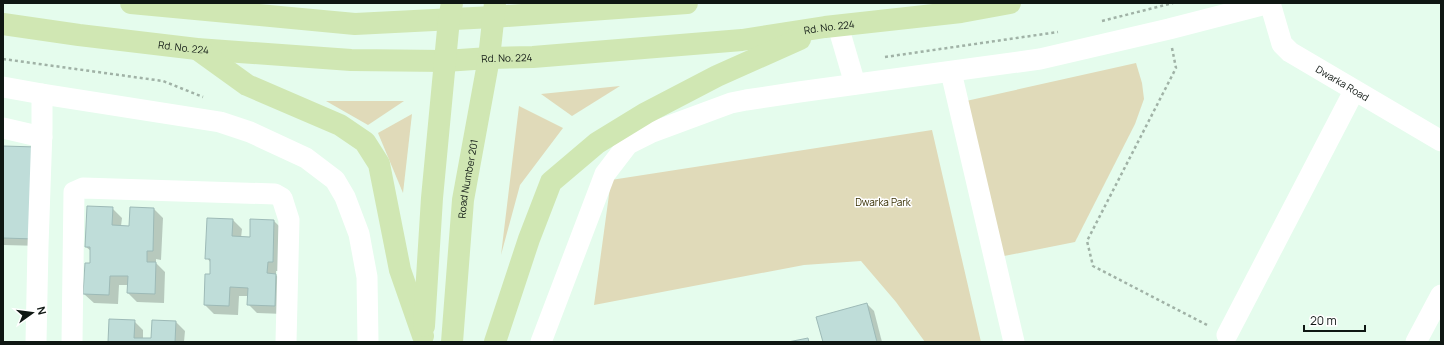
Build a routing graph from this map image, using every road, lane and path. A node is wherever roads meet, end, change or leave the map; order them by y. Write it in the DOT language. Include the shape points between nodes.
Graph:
graph roads {
  1 [pos="131,3"];
  2 [pos="289,3"];
  3 [pos="687,3"];
  4 [pos="1010,3"];
  5 [pos="1270,3"];
  6 [pos="1164,6"];
  7 [pos="494,10"];
  8 [pos="451,11"];
  9 [pos="258,16"];
  10 [pos="3,24"];
  11 [pos="832,27"];
  12 [pos="1169,29"];
  13 [pos="197,49"];
  14 [pos="489,58"];
  15 [pos="445,61"];
  16 [pos="951,72"];
  17 [pos="855,84"];
  18 [pos="3,87"];
  19 [pos="1354,91"];
  20 [pos="42,94"];
  21 [pos="3,128"];
  22 [pos="42,137"];
  23 [pos="1441,141"];
  24 [pos="1441,296"];
  25 [pos="1226,335"];
  26 [pos="423,339"];
  27 [pos="36,342"];
  28 [pos="72,342"];
  29 [pos="286,342"];
  30 [pos="368,342"];
  31 [pos="452,342"];
  32 [pos="495,342"];
  33 [pos="541,342"];
  34 [pos="1014,342"];
  35 [pos="1416,342"];
  1 -- 9 [label="main road"];
  2 -- 9 [label="main road"];
  3 -- 7 [label="main road"];
  4 -- 11 [label="main road, Rd. No. 224" via="961,12"];
  5 -- 12 [label="street"];
  5 -- 19 [label="street, Dwarka Road" via="1282,44 1290,52"];
  6 -- 12 [label="path"];
  7 -- 8 [label="main road"];
  7 -- 14 [label="main road, Road Number 201"];
  8 -- 9 [label="main road" via="356,24"];
  8 -- 15 [label="main road"];
  10 -- 13 [label="main road, Rd. No. 224"];
  11 -- 14 [label="main road, Rd. No. 224" via="742,40 533,57"];
  11 -- 17 [label="street"];
  11 -- 32 [label="main road" via="717,76 646,113 597,143 551,182 529,238"];
  12 -- 16 [label="street" via="1046,58"];
  12 -- 25 [label="path" via="1176,68 1087,241 1093,266"];
  13 -- 15 [label="main road, Rd. No. 224" via="351,60"];
  13 -- 26 [label="main road" via="247,85 340,125 365,142 379,164 400,270"];
  14 -- 15 [label="main road, Rd. No. 224"];
  14 -- 31 [label="main road, Road Number 201" via="463,200"];
  15 -- 26 [label="main road" via="432,198"];
  16 -- 17 [label="street"];
  16 -- 34 [label="street"];
  17 -- 33 [label="street" via="731,103 650,133 628,144 605,174"];
  18 -- 20 [label="street"];
  19 -- 23 [label="street, Dwarka Road"];
  19 -- 25 [label="street"];
  20 -- 22 [label="street"];
  20 -- 30 [label="street" via="220,122 250,132 306,158 335,180 345,197 359,234 367,277"];
  21 -- 22 [label="street"];
  22 -- 27 [label="street"];
  24 -- 35 [label="street"];
  28 -- 29 [label="street" via="74,192 83,188 274,194 282,198 289,220"];
}
